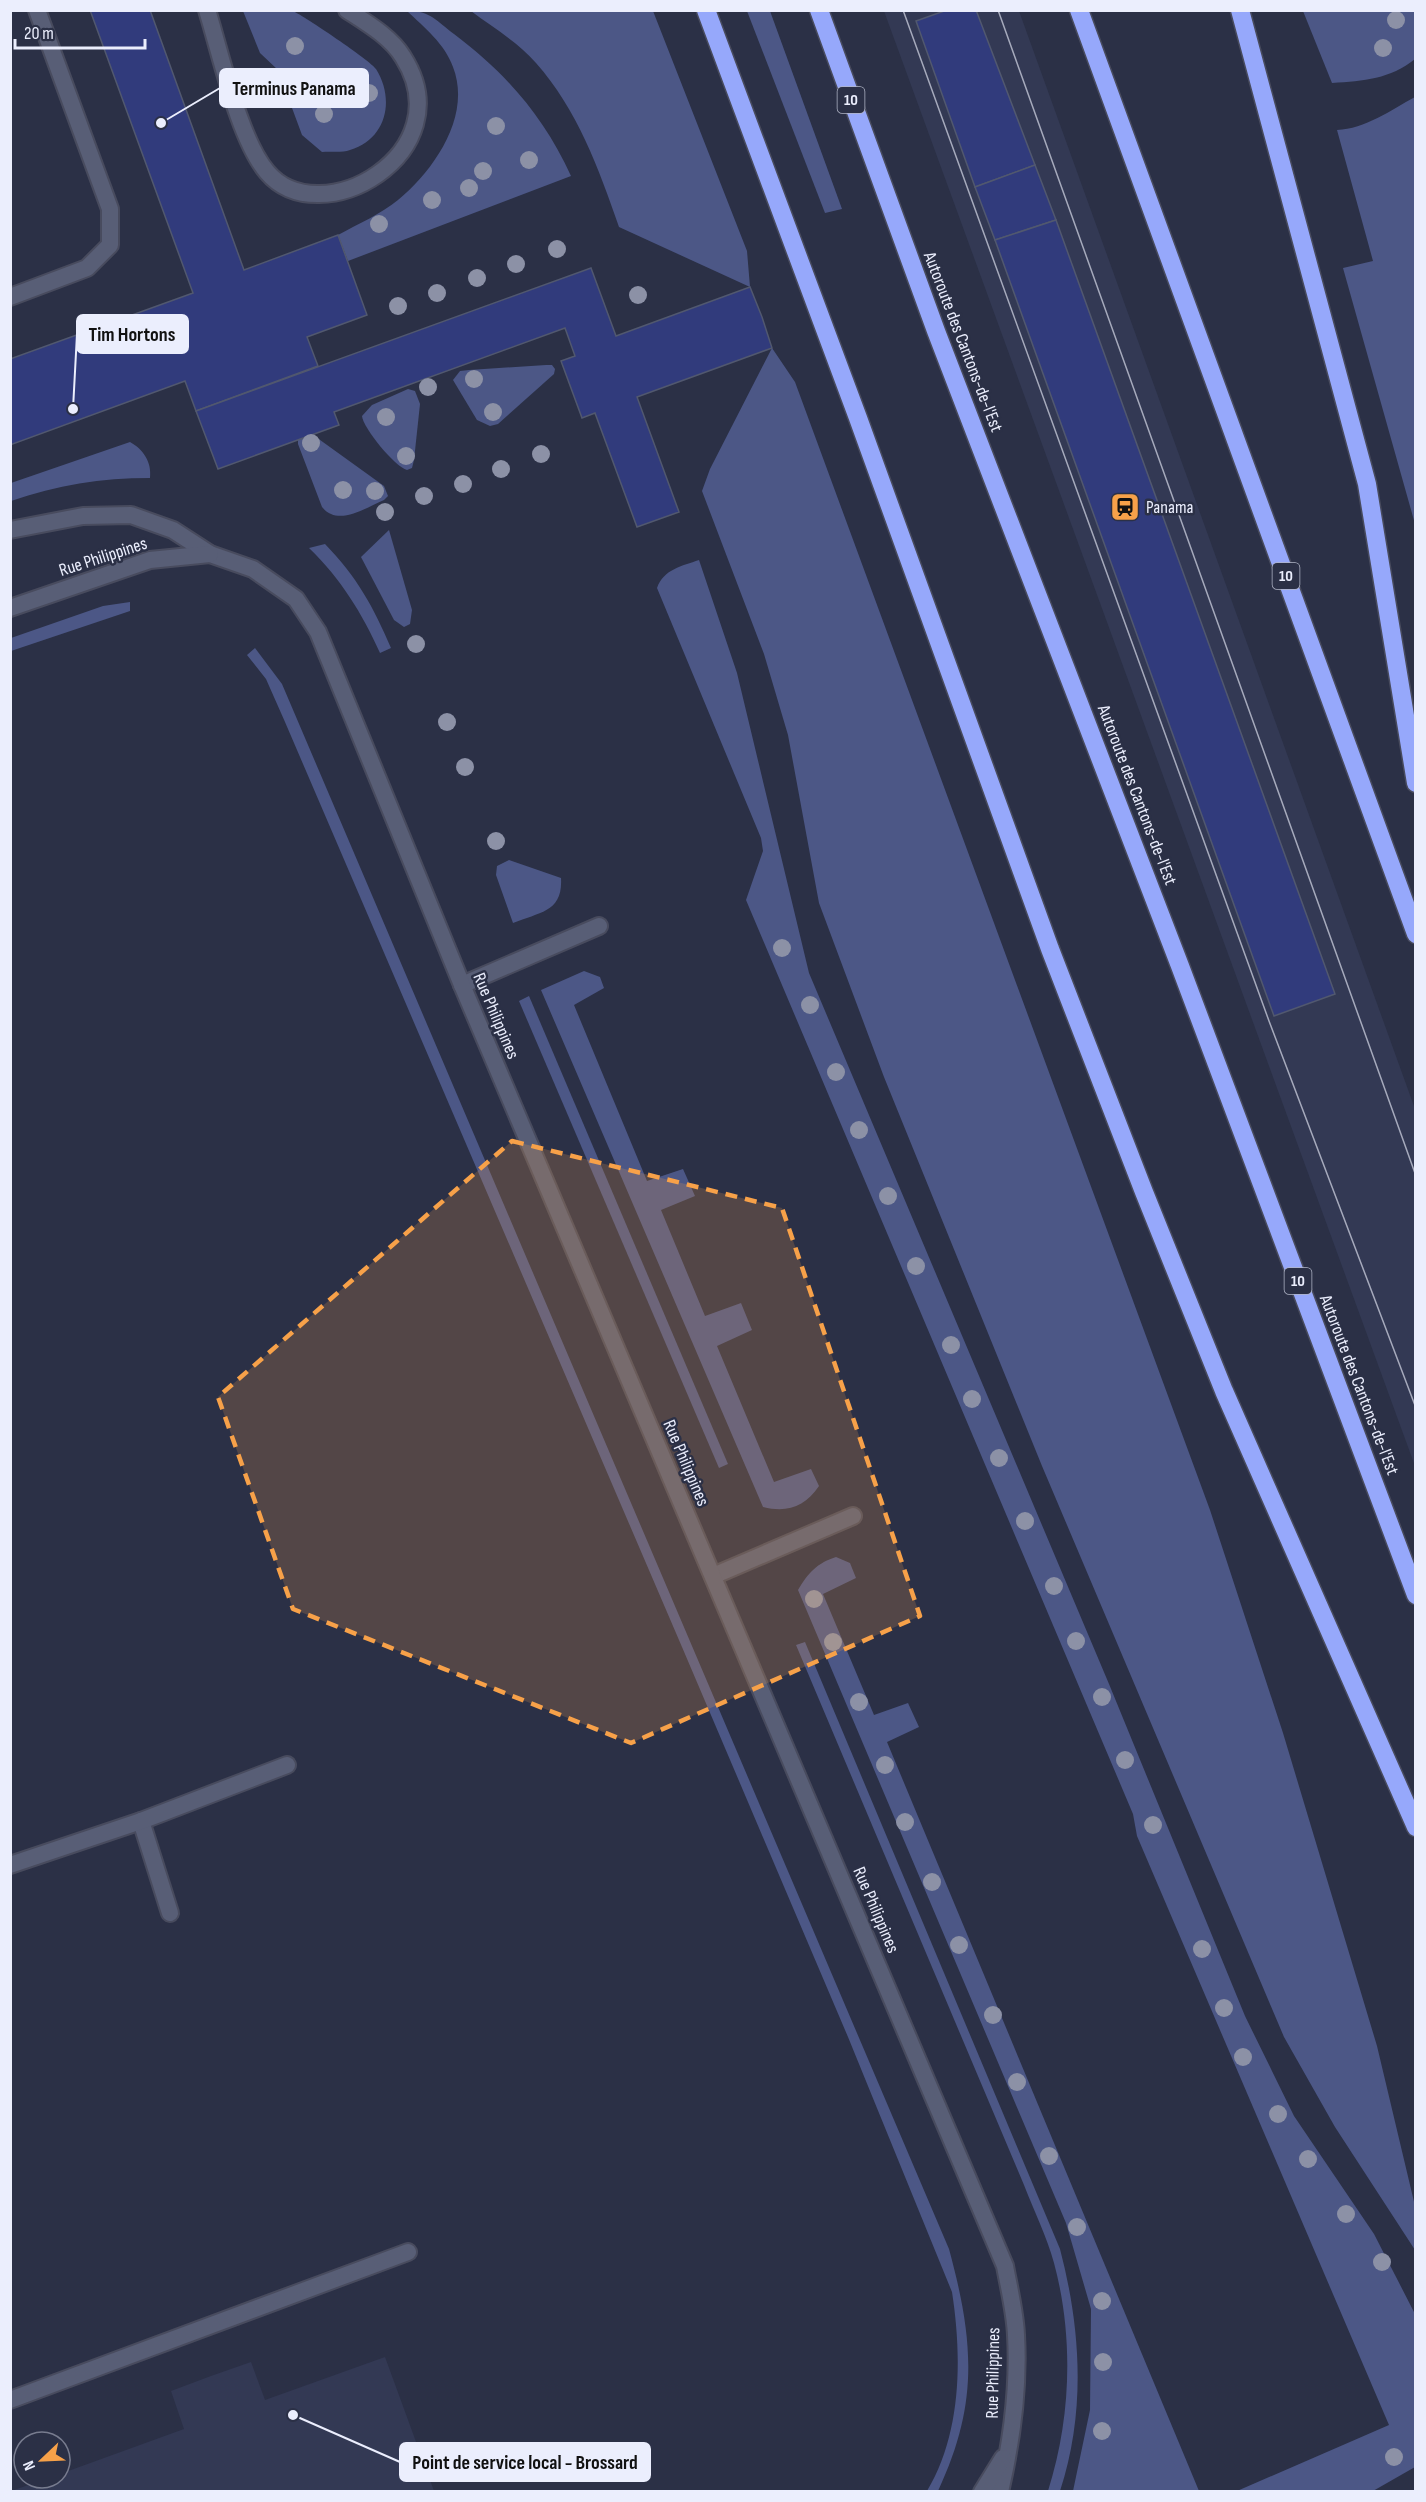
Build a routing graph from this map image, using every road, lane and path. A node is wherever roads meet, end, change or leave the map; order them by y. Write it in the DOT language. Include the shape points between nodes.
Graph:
graph roads {
  1 [pos="37,10"];
  2 [pos="207,10"];
  3 [pos="348,10"];
  4 [pos="699,10"];
  5 [pos="706,10"];
  6 [pos="819,10"];
  7 [pos="1079,10"];
  8 [pos="1240,10"];
  9 [pos="730,75"];
  10 [pos="10,297"];
  11 [pos="10,530"];
  12 [pos="210,554"];
  13 [pos="10,608"];
  14 [pos="1416,783"];
  15 [pos="599,926"];
  16 [pos="1416,934"];
  17 [pos="462,984"];
  18 [pos="853,1516"];
  19 [pos="713,1576"];
  20 [pos="1416,1595"];
  21 [pos="287,1765"];
  22 [pos="141,1821"];
  23 [pos="1416,1827"];
  24 [pos="10,1865"];
  25 [pos="170,1913"];
  26 [pos="408,2252"];
  27 [pos="10,2400"];
  28 [pos="1010,2447"];
  29 [pos="982,2492"];
  30 [pos="1000,2492"];
  1 -- 10 [label="street" via="110,208 110,245 87,268"];
  2 -- 3 [label="street" via="242,124 259,162 279,184 321,194 358,185 394,163 415,130 418,110 416,90 403,57 390,41"];
  4 -- 9 [label="highway"];
  5 -- 9 [label="highway"];
  6 -- 20 [label="highway, Autoroute des Cantons-de-l'Est / 10" via="940,342"];
  7 -- 16 [label="highway, 10"];
  8 -- 14 [label="highway" via="1367,484"];
  9 -- 23 [label="highway" via="1050,949 1135,1170 1224,1391"];
  11 -- 12 [label="street, Rue Philippines" via="83,516 131,515 173,530"];
  12 -- 13 [label="street, Rue Philippines" via="150,560"];
  12 -- 17 [label="street, Rue Philippines" via="254,569 296,599 318,632"];
  15 -- 17 [label="street"];
  17 -- 19 [label="street, Rue Philippines"];
  18 -- 19 [label="street"];
  19 -- 28 [label="street, Rue Philippines" via="1005,2266 1016,2333 1016,2392"];
  21 -- 22 [label="street"];
  22 -- 24 [label="street"];
  22 -- 25 [label="street"];
  26 -- 27 [label="street"];
  28 -- 29 [label="street, Rue Philippines"];
  28 -- 30 [label="street, Rue Philippines"];
}
